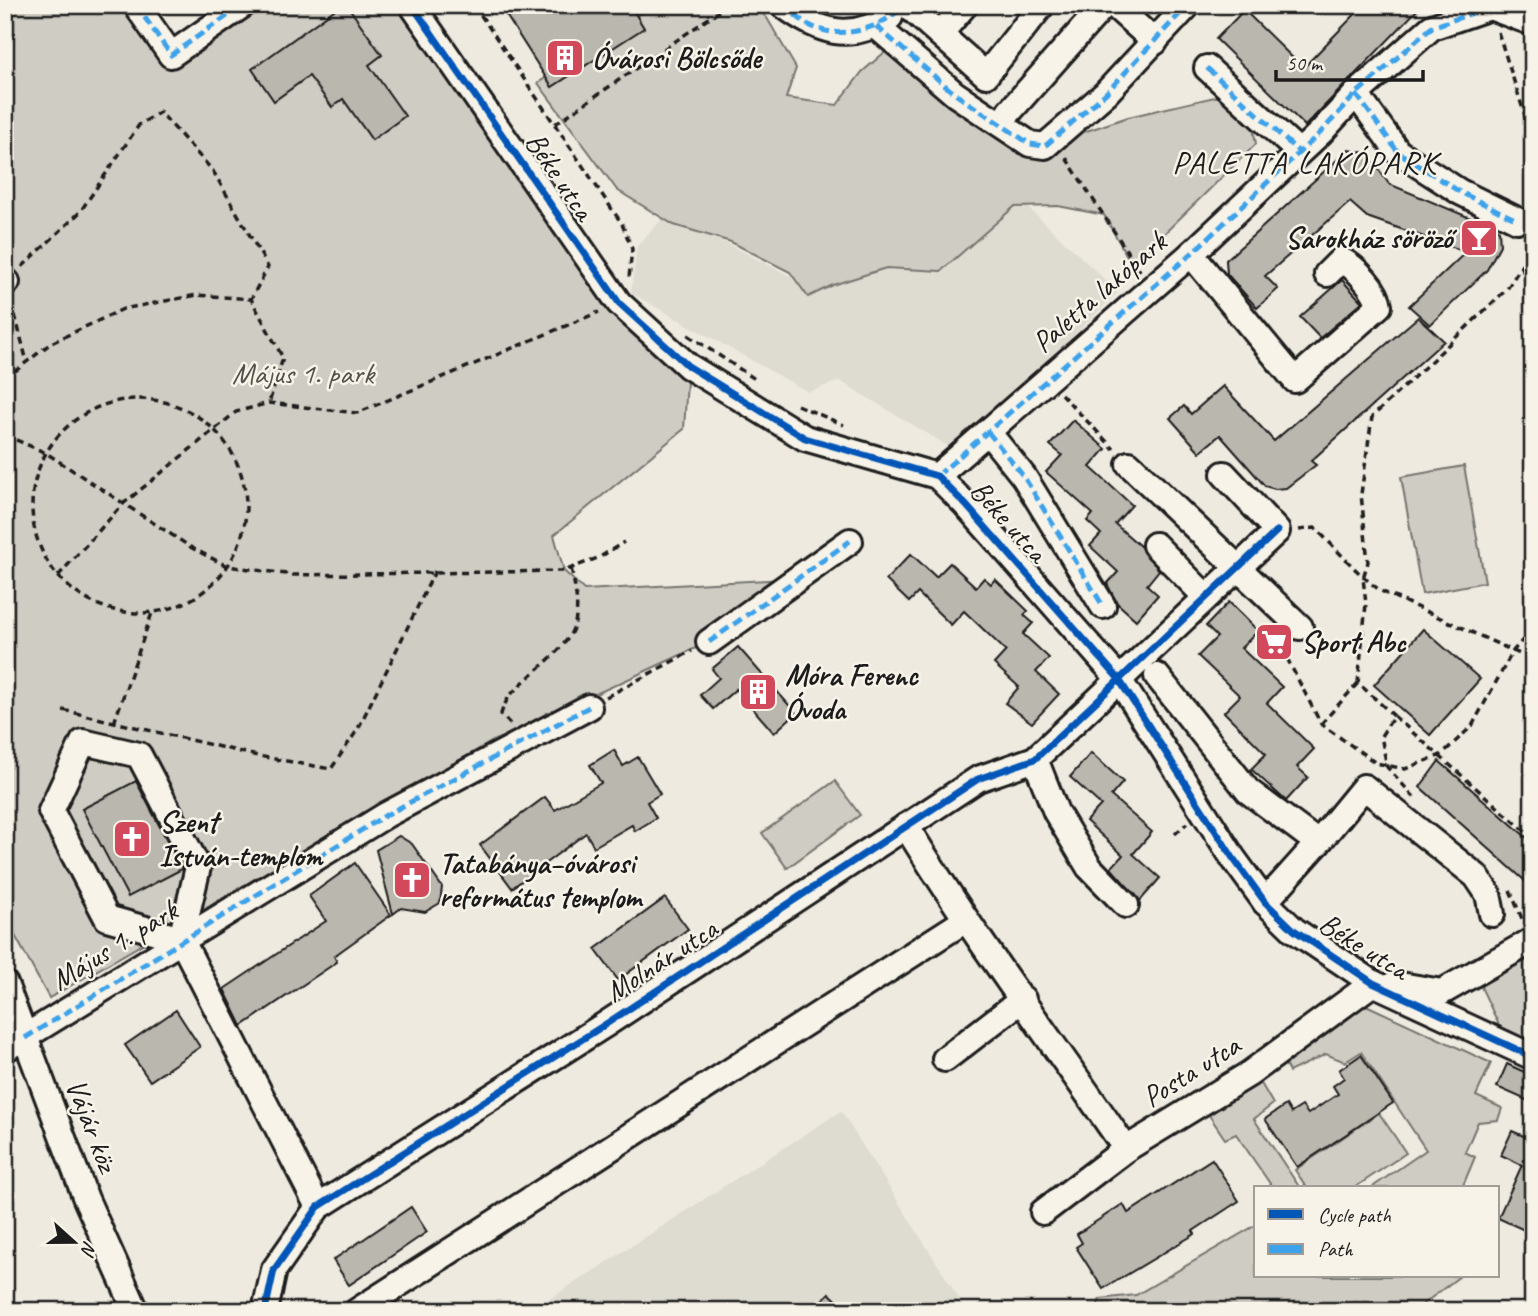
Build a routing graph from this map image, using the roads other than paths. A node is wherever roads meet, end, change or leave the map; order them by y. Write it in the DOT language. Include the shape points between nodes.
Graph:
graph roads {
  1 [pos="136,5"];
  2 [pos="243,5"];
  3 [pos="412,5"];
  4 [pos="783,5"];
  5 [pos="905,5"];
  6 [pos="965,5"];
  7 [pos="1042,5"];
  8 [pos="1104,5"];
  9 [pos="1114,5"];
  10 [pos="1188,5"];
  11 [pos="1491,6"];
  12 [pos="1533,23"];
  13 [pos="876,26"];
  14 [pos="940,34"];
  15 [pos="1155,42"];
  16 [pos="1207,68"];
  17 [pos="1356,94"];
  18 [pos="1009,111"];
  19 [pos="1299,152"];
  20 [pos="1517,220"];
  21 [pos="1191,254"];
  22 [pos="1327,274"];
  23 [pos="988,432"];
  24 [pos="1129,464"];
  25 [pos="1224,474"];
  26 [pos="937,476"];
  27 [pos="850,541"];
  28 [pos="1155,545"];
  29 [pos="1238,567"];
  30 [pos="1206,597"];
  31 [pos="1103,606"];
  32 [pos="1300,627"];
  33 [pos="709,642"];
  34 [pos="1157,676"];
  35 [pos="1118,678"];
  36 [pos="589,706"];
  37 [pos="1035,758"];
  38 [pos="905,826"];
  39 [pos="1318,843"];
  40 [pos="1265,902"];
  41 [pos="1126,905"];
  42 [pos="1492,914"];
  43 [pos="964,921"];
  44 [pos="1529,934"];
  45 [pos="181,939"];
  46 [pos="1373,983"];
  47 [pos="5,984"];
  48 [pos="1023,999"];
  49 [pos="15,1043"];
  50 [pos="1533,1057"];
  51 [pos="945,1059"];
  52 [pos="1126,1149"];
  53 [pos="318,1207"];
  54 [pos="1043,1212"];
  55 [pos="136,1311"];
  56 [pos="265,1311"];
  57 [pos="357,1311"];
  1 -- 2 [label="street" via="171,55"];
  3 -- 26 [label="street, Béke utca" via="619,303 688,366 805,438"];
  4 -- 13 [label="street" via="809,25 834,33"];
  5 -- 13 [label="street"];
  5 -- 14 [label="street"];
  6 -- 14 [label="street"];
  7 -- 14 [label="street" via="986,75"];
  8 -- 18 [label="street"];
  9 -- 15 [label="street"];
  10 -- 15 [label="street"];
  11 -- 12 [label="street"];
  11 -- 17 [label="street, Paletta lakópark" via="1432,27"];
  13 -- 15 [label="street" via="956,94 1030,144 1045,146"];
  16 -- 19 [label="street"];
  17 -- 19 [label="street, Paletta lakópark"];
  17 -- 20 [label="street" via="1398,152 1460,192"];
  19 -- 21 [label="street, Paletta lakópark"];
  21 -- 22 [label="street" via="1295,380 1379,306 1377,296 1349,264 1341,260"];
  21 -- 23 [label="street, Paletta lakópark"];
  23 -- 26 [label="street, Paletta lakópark"];
  23 -- 31 [label="street" via="1024,477"];
  24 -- 29 [label="street"];
  25 -- 29 [label="street, Molnár utca" via="1277,531"];
  26 -- 35 [label="street, Béke utca"];
  27 -- 33 [label="street"];
  28 -- 30 [label="street"];
  29 -- 30 [label="street, Molnár utca"];
  29 -- 32 [label="street"];
  30 -- 35 [label="street, Molnár utca"];
  34 -- 39 [label="street" via="1248,791"];
  35 -- 37 [label="street, Molnár utca"];
  35 -- 40 [label="street, Béke utca"];
  36 -- 45 [label="street, Május 1. park" via="386,815"];
  37 -- 38 [label="street, Molnár utca" via="978,779"];
  37 -- 41 [label="street" via="1056,812 1089,867"];
  38 -- 43 [label="street"];
  38 -- 53 [label="street, Molnár utca"];
  39 -- 40 [label="street"];
  39 -- 42 [label="street" via="1364,787 1476,876 1488,894"];
  40 -- 46 [label="street, Béke utca" via="1294,930"];
  43 -- 48 [label="street"];
  43 -- 57 [label="street"];
  44 -- 46 [label="street" via="1442,992"];
  45 -- 45 [label="street" via="198,867 139,755 83,742 51,811 107,918"];
  45 -- 49 [label="street, Május 1. park"];
  45 -- 53 [label="street"];
  46 -- 50 [label="street, Béke utca"];
  46 -- 52 [label="street, Posta utca" via="1249,1074"];
  47 -- 49 [label="street, Vájár köz"];
  48 -- 51 [label="street"];
  48 -- 52 [label="street"];
  49 -- 55 [label="street, Vájár köz"];
  52 -- 54 [label="street, Posta utca"];
  53 -- 56 [label="street, Molnár utca" via="274,1270"];
}
